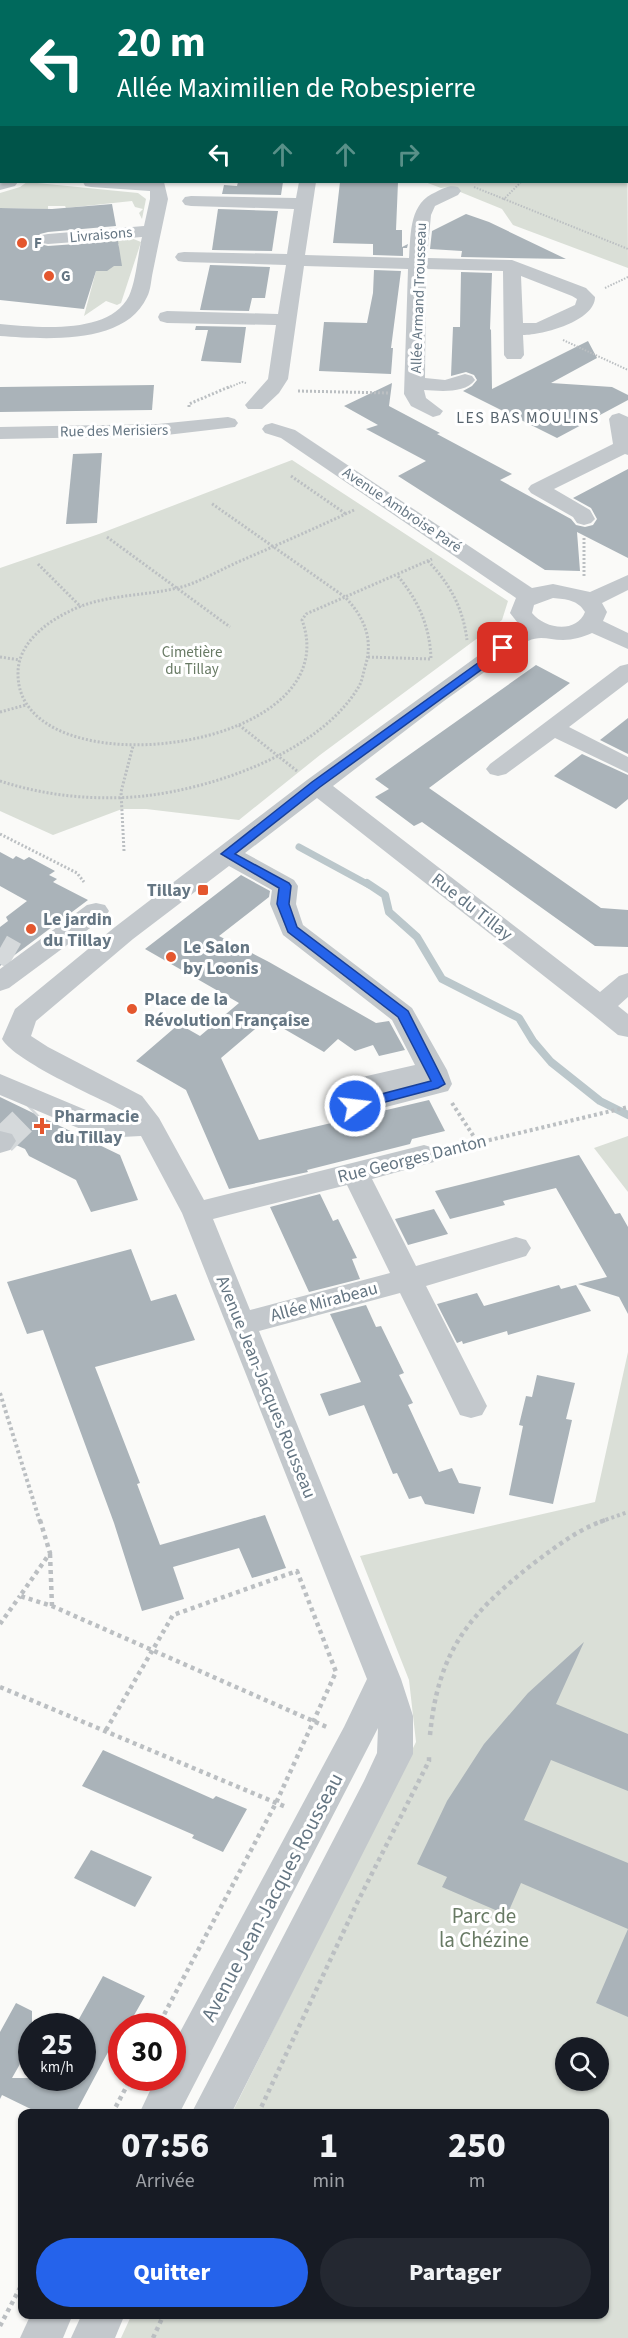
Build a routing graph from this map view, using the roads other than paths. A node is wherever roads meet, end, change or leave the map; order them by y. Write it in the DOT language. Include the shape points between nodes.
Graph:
graph roads {
  1 [pos="101,183"];
  2 [pos="307,183"];
  3 [pos="452,191"];
  4 [pos="191,201"];
  5 [pos="304,204"];
  6 [pos="153,231"];
  7 [pos="48,239"];
  8 [pos="183,257"];
  9 [pos="296,260"];
  10 [pos="418,262"];
  11 [pos="512,266"];
  12 [pos="167,317"];
  13 [pos="287,320"];
  14 [pos="514,329"];
  15 [pos="0,330"];
  16 [pos="514,355"];
  17 [pos="465,380"];
  18 [pos="415,383"];
  19 [pos="255,405"];
  20 [pos="433,411"];
  21 [pos="619,419"];
  22 [pos="250,429"];
  23 [pos="0,433"];
  24 [pos="626,448"];
  25 [pos="516,488"];
  26 [pos="538,489"];
  27 [pos="584,519"];
  28 [pos="623,585"];
  29 [pos="530,597"];
  30 [pos="589,601"];
  31 [pos="591,624"];
  32 [pos="536,629"];
  33 [pos="628,642"];
  34 [pos="628,671"];
  35 [pos="553,728"];
  36 [pos="628,766"];
  37 [pos="498,769"];
  38 [pos="316,785"];
  39 [pos="227,854"];
  40 [pos="96,911"];
  41 [pos="0,982"];
  42 [pos="628,982"];
  43 [pos="600,1007"];
  44 [pos="628,1028"];
  45 [pos="8,1041"];
  46 [pos="74,1073"];
  47 [pos="436,1077"];
  48 [pos="0,1084"];
  49 [pos="38,1107"];
  50 [pos="140,1114"];
  51 [pos="424,1155"];
  52 [pos="355,1173"];
  53 [pos="196,1213"];
  54 [pos="516,1248"];
  55 [pos="408,1280"];
  56 [pos="241,1324"];
  57 [pos="471,1406"];
  58 [pos="384,1679"];
  59 [pos="161,2109"];
  60 [pos="213,2109"];
  61 [pos="50,2319"];
  62 [pos="102,2319"];
  63 [pos="41,2338"];
  64 [pos="92,2338"];
  1 -- 6 [label="street" via="158,185"];
  2 -- 5 [label="street"];
  3 -- 10 [label="street, Allée Armand Trousseau" via="428,203 422,214"];
  4 -- 5 [label="street"];
  5 -- 9 [label="street"];
  6 -- 7 [label="street, Livraisons"];
  6 -- 15 [label="street" via="138,297 118,318 70,333"];
  8 -- 9 [label="street"];
  9 -- 10 [label="street"];
  9 -- 13 [label="street"];
  10 -- 11 [label="street"];
  10 -- 18 [label="street, Allée Armand Trousseau"];
  11 -- 14 [label="street"];
  11 -- 14 [label="street" via="586,297 583,309 539,329"];
  12 -- 13 [label="street"];
  13 -- 19 [label="street" via="278,379"];
  14 -- 16 [label="street"];
  17 -- 18 [label="street" via="446,386"];
  18 -- 20 [label="street, Allée Armand Trousseau" via="418,402"];
  19 -- 22 [label="street" via="242,406 226,418"];
  19 -- 22 [label="street" via="271,408 281,421"];
  21 -- 24 [label="street"];
  22 -- 23 [label="street, Rue des Merisiers"];
  22 -- 29 [label="street, Avenue Ambroise Paré" via="288,434"];
  24 -- 26 [label="street"];
  25 -- 26 [label="street"];
  26 -- 27 [label="street" via="583,514"];
  28 -- 30 [label="street"];
  29 -- 30 [label="street" via="553,591 579,595"];
  29 -- 32 [label="street" via="520,613"];
  30 -- 31 [label="street" via="596,612"];
  31 -- 32 [label="street" via="566,633"];
  31 -- 33 [label="street"];
  32 -- 38 [label="street" via="520,636"];
  34 -- 35 [label="street"];
  35 -- 36 [label="street"];
  35 -- 37 [label="street"];
  38 -- 39 [label="street"];
  38 -- 43 [label="street, Rue du Tillay"];
  39 -- 45 [label="street" via="24,1016"];
  39 -- 47 [label="street" via="285,886 283,904 292,929 403,1014"];
  40 -- 41 [label="street" via="20,959"];
  42 -- 43 [label="street"];
  43 -- 44 [label="street, Rue du Tillay"];
  45 -- 46 [label="street"];
  46 -- 49 [label="street"];
  46 -- 50 [label="street"];
  48 -- 49 [label="street"];
  49 -- 50 [label="street" via="102,1128"];
  50 -- 53 [label="street, Avenue Jean-Jacques Rousseau"];
  51 -- 52 [label="street, Rue Georges Danton"];
  52 -- 53 [label="street, Rue Georges Danton"];
  52 -- 55 [label="street"];
  53 -- 56 [label="street, Avenue Jean-Jacques Rousseau"];
  54 -- 55 [label="street, Allée Mirabeau"];
  55 -- 56 [label="street, Allée Mirabeau"];
  55 -- 57 [label="street"];
  56 -- 58 [label="street, Avenue Jean-Jacques Rousseau"];
  58 -- 59 [label="street, Avenue Jean-Jacques Rousseau"];
  58 -- 60 [label="street, Avenue Jean-Jacques Rousseau" via="396,1716 395,1754"];
  61 -- 63 [label="street"];
  62 -- 64 [label="street"];
}
